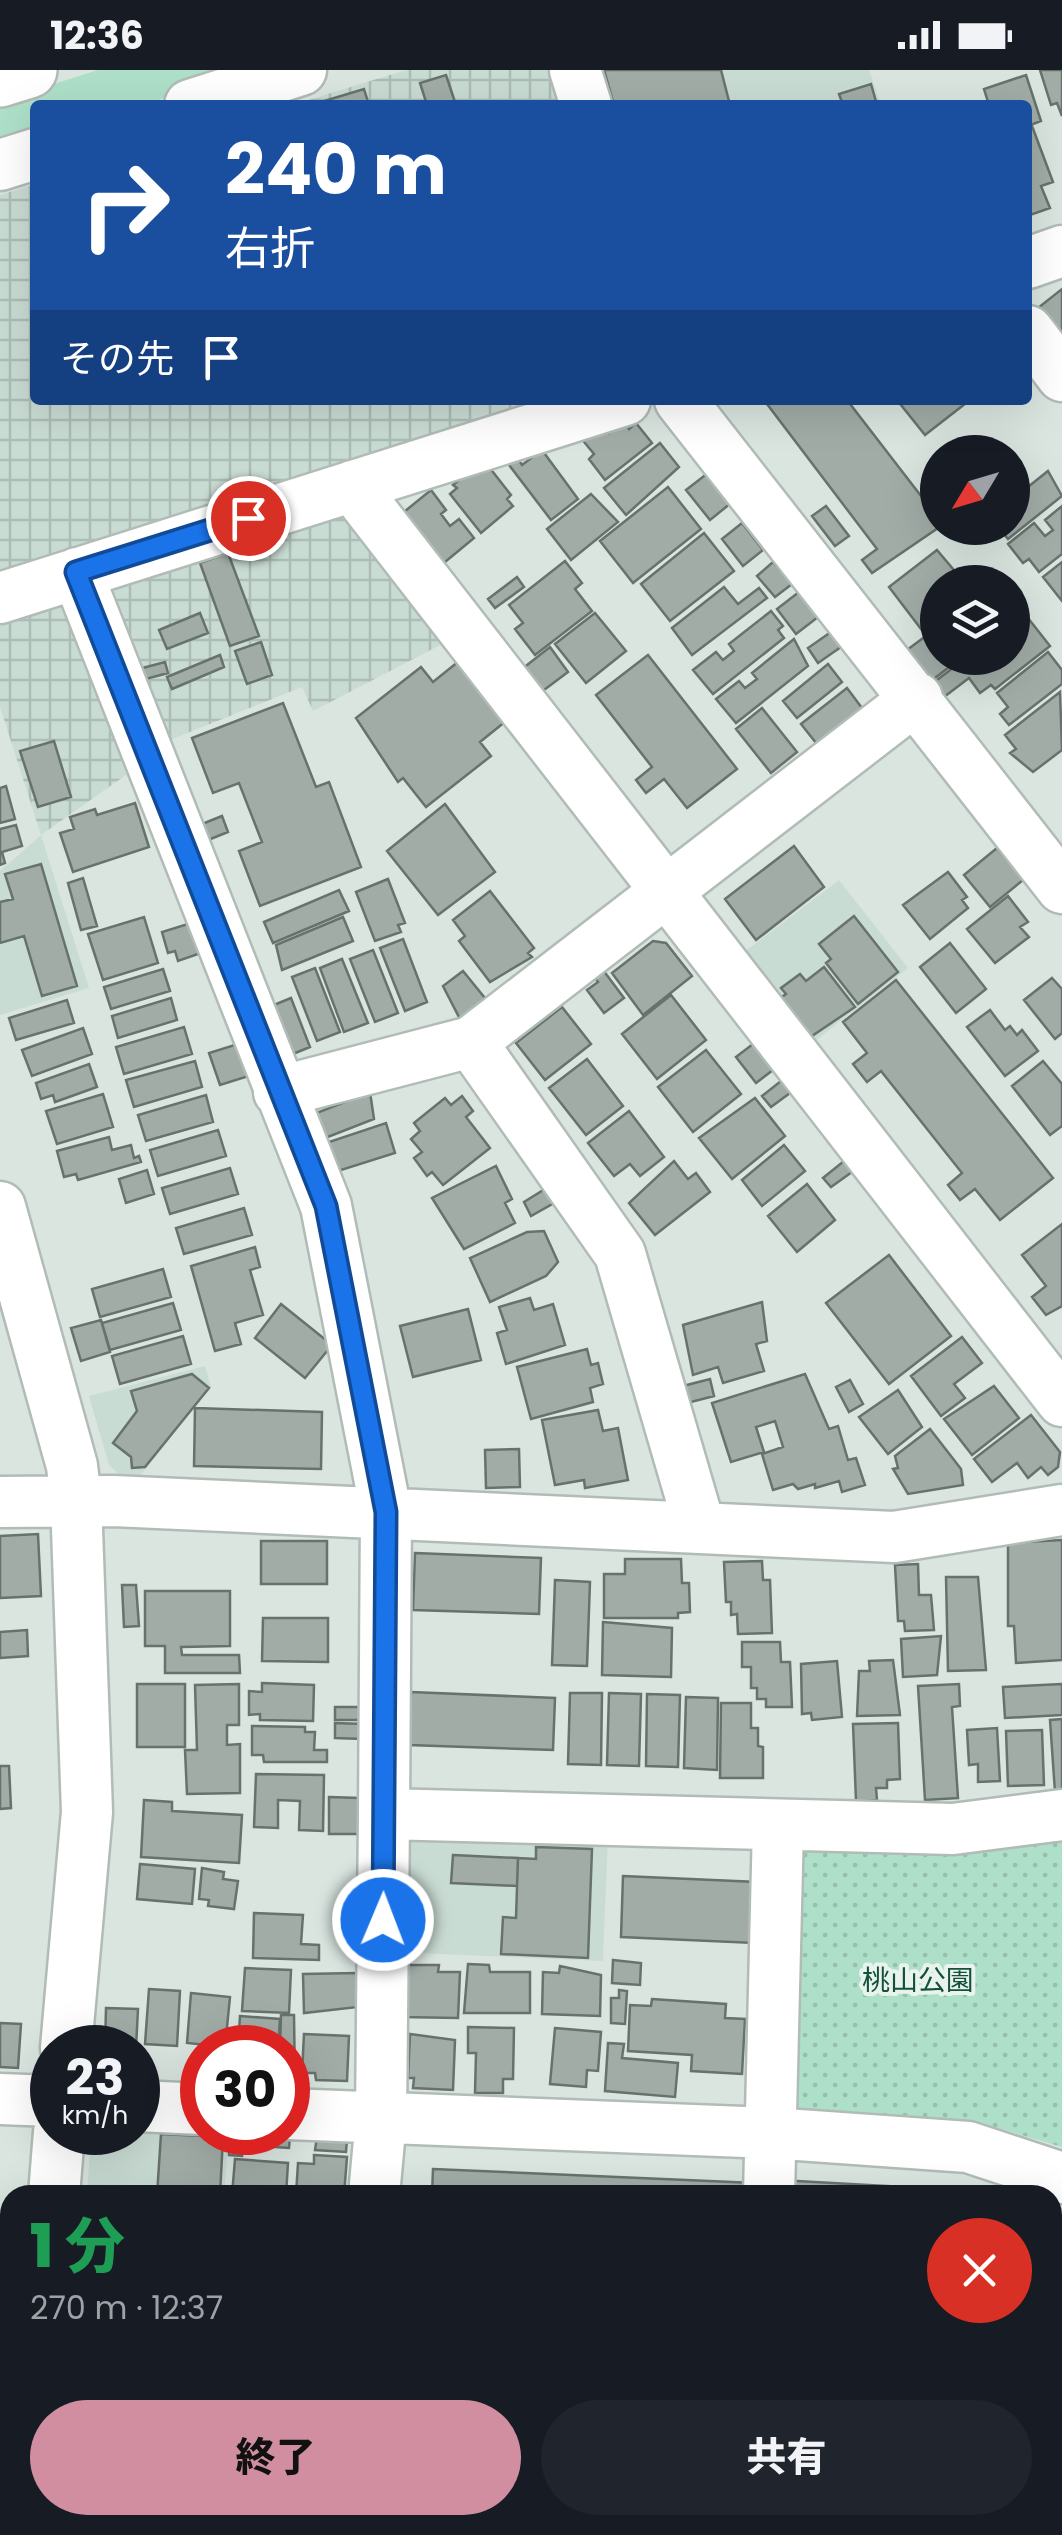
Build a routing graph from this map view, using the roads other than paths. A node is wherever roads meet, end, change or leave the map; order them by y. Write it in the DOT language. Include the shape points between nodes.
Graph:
graph roads {
  1 [pos="29,70"];
  2 [pos="301,70"];
  3 [pos="575,70"];
  4 [pos="0,79"];
  5 [pos="206,100"];
  6 [pos="584,100"];
  7 [pos="30,156"];
  8 [pos="0,165"];
  9 [pos="1062,251"];
  10 [pos="1032,262"];
  11 [pos="1032,336"];
  12 [pos="1062,376"];
  13 [pos="610,405"];
  14 [pos="684,405"];
  15 [pos="352,486"];
  16 [pos="76,572"];
  17 [pos="0,598"];
  18 [pos="917,698"];
  19 [pos="1062,888"];
  20 [pos="666,891"];
  21 [pos="472,1042"];
  22 [pos="279,1092"];
  23 [pos="0,1207"];
  24 [pos="1062,1401"];
  25 [pos="76,1500"];
  26 [pos="0,1502"];
  27 [pos="1062,1510"];
  28 [pos="386,1512"];
  29 [pos="700,1528"];
  30 [pos="384,1814"];
  31 [pos="1062,1815"];
  32 [pos="778,1824"];
  33 [pos="68,2025"];
  34 [pos="0,2099"];
  35 [pos="30,2100"];
  36 [pos="310,2115"];
  37 [pos="381,2119"];
  38 [pos="770,2133"];
  39 [pos="57,2155"];
  40 [pos="1062,2178"];
  41 [pos="55,2185"];
  42 [pos="375,2185"];
  43 [pos="769,2185"];
  1 -- 4 [label="highway"];
  2 -- 5 [label="street"];
  3 -- 6 [label="street"];
  7 -- 8 [label="street"];
  9 -- 10 [label="street"];
  11 -- 12 [label="street"];
  13 -- 15 [label="street"];
  14 -- 18 [label="street"];
  15 -- 16 [label="street"];
  15 -- 20 [label="street"];
  16 -- 17 [label="street"];
  16 -- 22 [label="street"];
  18 -- 19 [label="street"];
  18 -- 20 [label="street"];
  20 -- 21 [label="street"];
  20 -- 24 [label="street"];
  21 -- 22 [label="street"];
  21 -- 29 [label="street" via="620,1254"];
  22 -- 28 [label="street" via="326,1206"];
  23 -- 25 [label="street"];
  25 -- 26 [label="street"];
  25 -- 28 [label="street"];
  25 -- 33 [label="street" via="87,1812"];
  27 -- 29 [label="street" via="894,1537"];
  28 -- 29 [label="street"];
  28 -- 30 [label="street"];
  30 -- 32 [label="street"];
  30 -- 37 [label="street"];
  31 -- 32 [label="street" via="953,1829"];
  32 -- 38 [label="street"];
  34 -- 35 [label="street"];
  36 -- 37 [label="street"];
  37 -- 38 [label="street"];
  37 -- 42 [label="street"];
  38 -- 40 [label="street" via="968,2146"];
  38 -- 43 [label="street"];
  39 -- 41 [label="street"];
}
